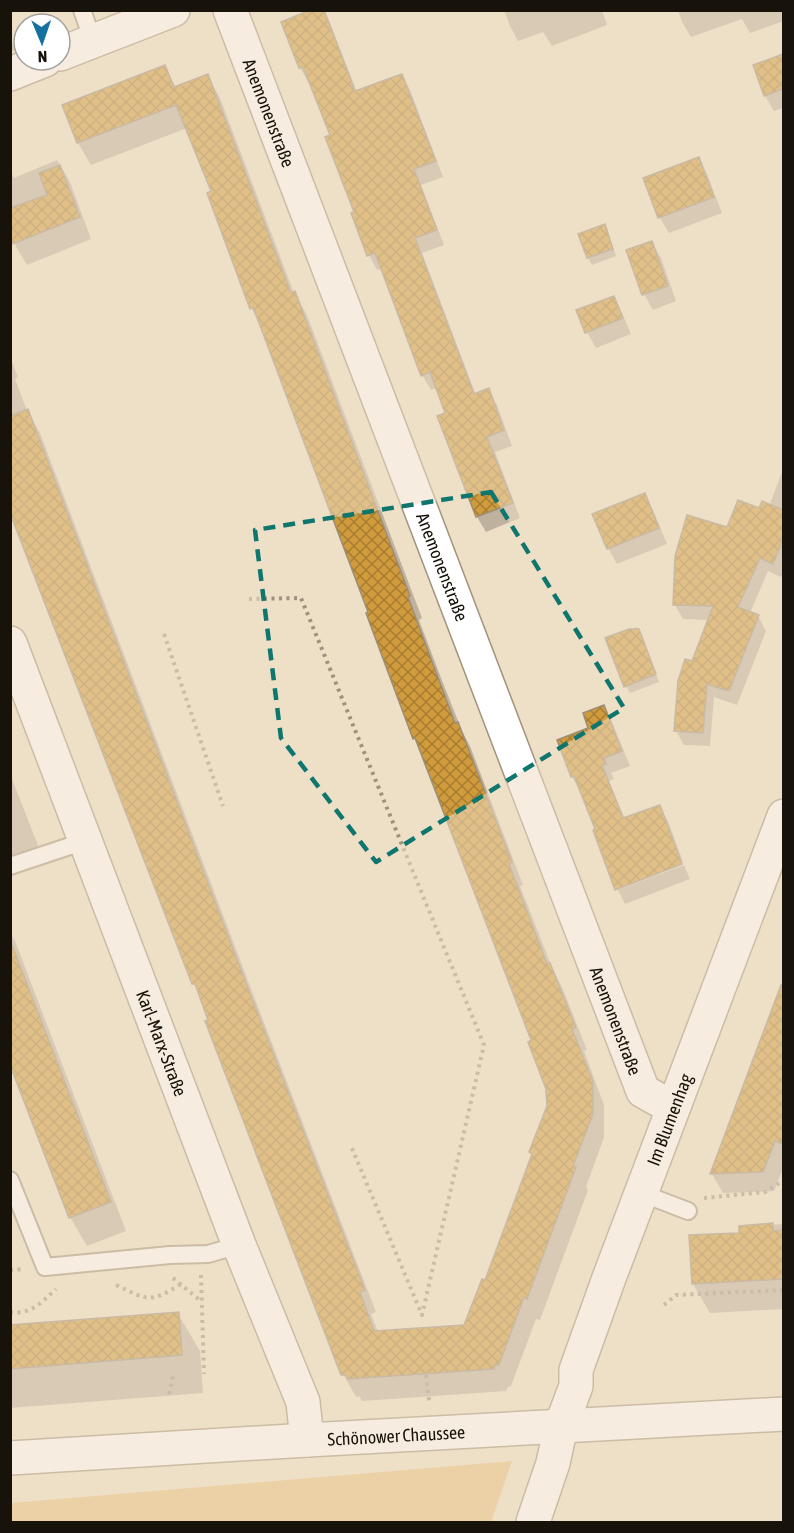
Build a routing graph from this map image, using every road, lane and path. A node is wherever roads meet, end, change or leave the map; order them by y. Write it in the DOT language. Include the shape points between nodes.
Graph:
graph roads {
  1 [pos="82,10"];
  2 [pos="173,10"];
  3 [pos="230,10"];
  4 [pos="93,41"];
  5 [pos="72,49"];
  6 [pos="249,599"];
  7 [pos="164,634"];
  8 [pos="10,643"];
  9 [pos="223,806"];
  10 [pos="783,816"];
  11 [pos="85,841"];
  12 [pos="18,864"];
  13 [pos="673,1108"];
  14 [pos="351,1146"];
  15 [pos="783,1179"];
  16 [pos="10,1180"];
  17 [pos="641,1193"];
  18 [pos="692,1204"];
  19 [pos="239,1245"];
  20 [pos="201,1254"];
  21 [pos="63,1282"];
  22 [pos="112,1282"];
  23 [pos="181,1284"];
  24 [pos="783,1290"];
  25 [pos="664,1305"];
  26 [pos="10,1312"];
  27 [pos="204,1374"];
  28 [pos="174,1376"];
  29 [pos="426,1376"];
  30 [pos="169,1394"];
  31 [pos="429,1401"];
  32 [pos="783,1414"];
  33 [pos="561,1426"];
  34 [pos="306,1440"];
  35 [pos="12,1455"];
  36 [pos="533,1522"];
  1 -- 4 [label="lane"];
  2 -- 4 [label="street"];
  3 -- 13 [label="street, Anemonenstraße" via="643,1091"];
  4 -- 5 [label="street"];
  6 -- 14 [label="path" via="301,598 484,1045 422,1315"];
  7 -- 9 [label="path"];
  8 -- 11 [label="street, Karl-Marx-Straße"];
  10 -- 13 [label="street, Im Blumenhag"];
  11 -- 12 [label="lane"];
  11 -- 19 [label="street, Karl-Marx-Straße"];
  13 -- 17 [label="street, Im Blumenhag"];
  15 -- 18 [label="path" via="765,1192"];
  16 -- 20 [label="lane" via="45,1268"];
  17 -- 18 [label="lane"];
  17 -- 33 [label="street, Im Blumenhag" via="576,1370 576,1386"];
  19 -- 20 [label="lane"];
  19 -- 34 [label="street, Karl-Marx-Straße" via="303,1402"];
  20 -- 27 [label="path"];
  21 -- 26 [label="path" via="33,1310"];
  22 -- 23 [label="path" via="150,1299"];
  24 -- 25 [label="path" via="676,1295"];
  28 -- 30 [label="path"];
  29 -- 31 [label="path"];
  32 -- 33 [label="street, Schönower Chaussee"];
  33 -- 34 [label="street, Schönower Chaussee"];
  33 -- 36 [label="street, Im Blumenhag"];
  34 -- 35 [label="street, Schönower Chaussee"];
}
